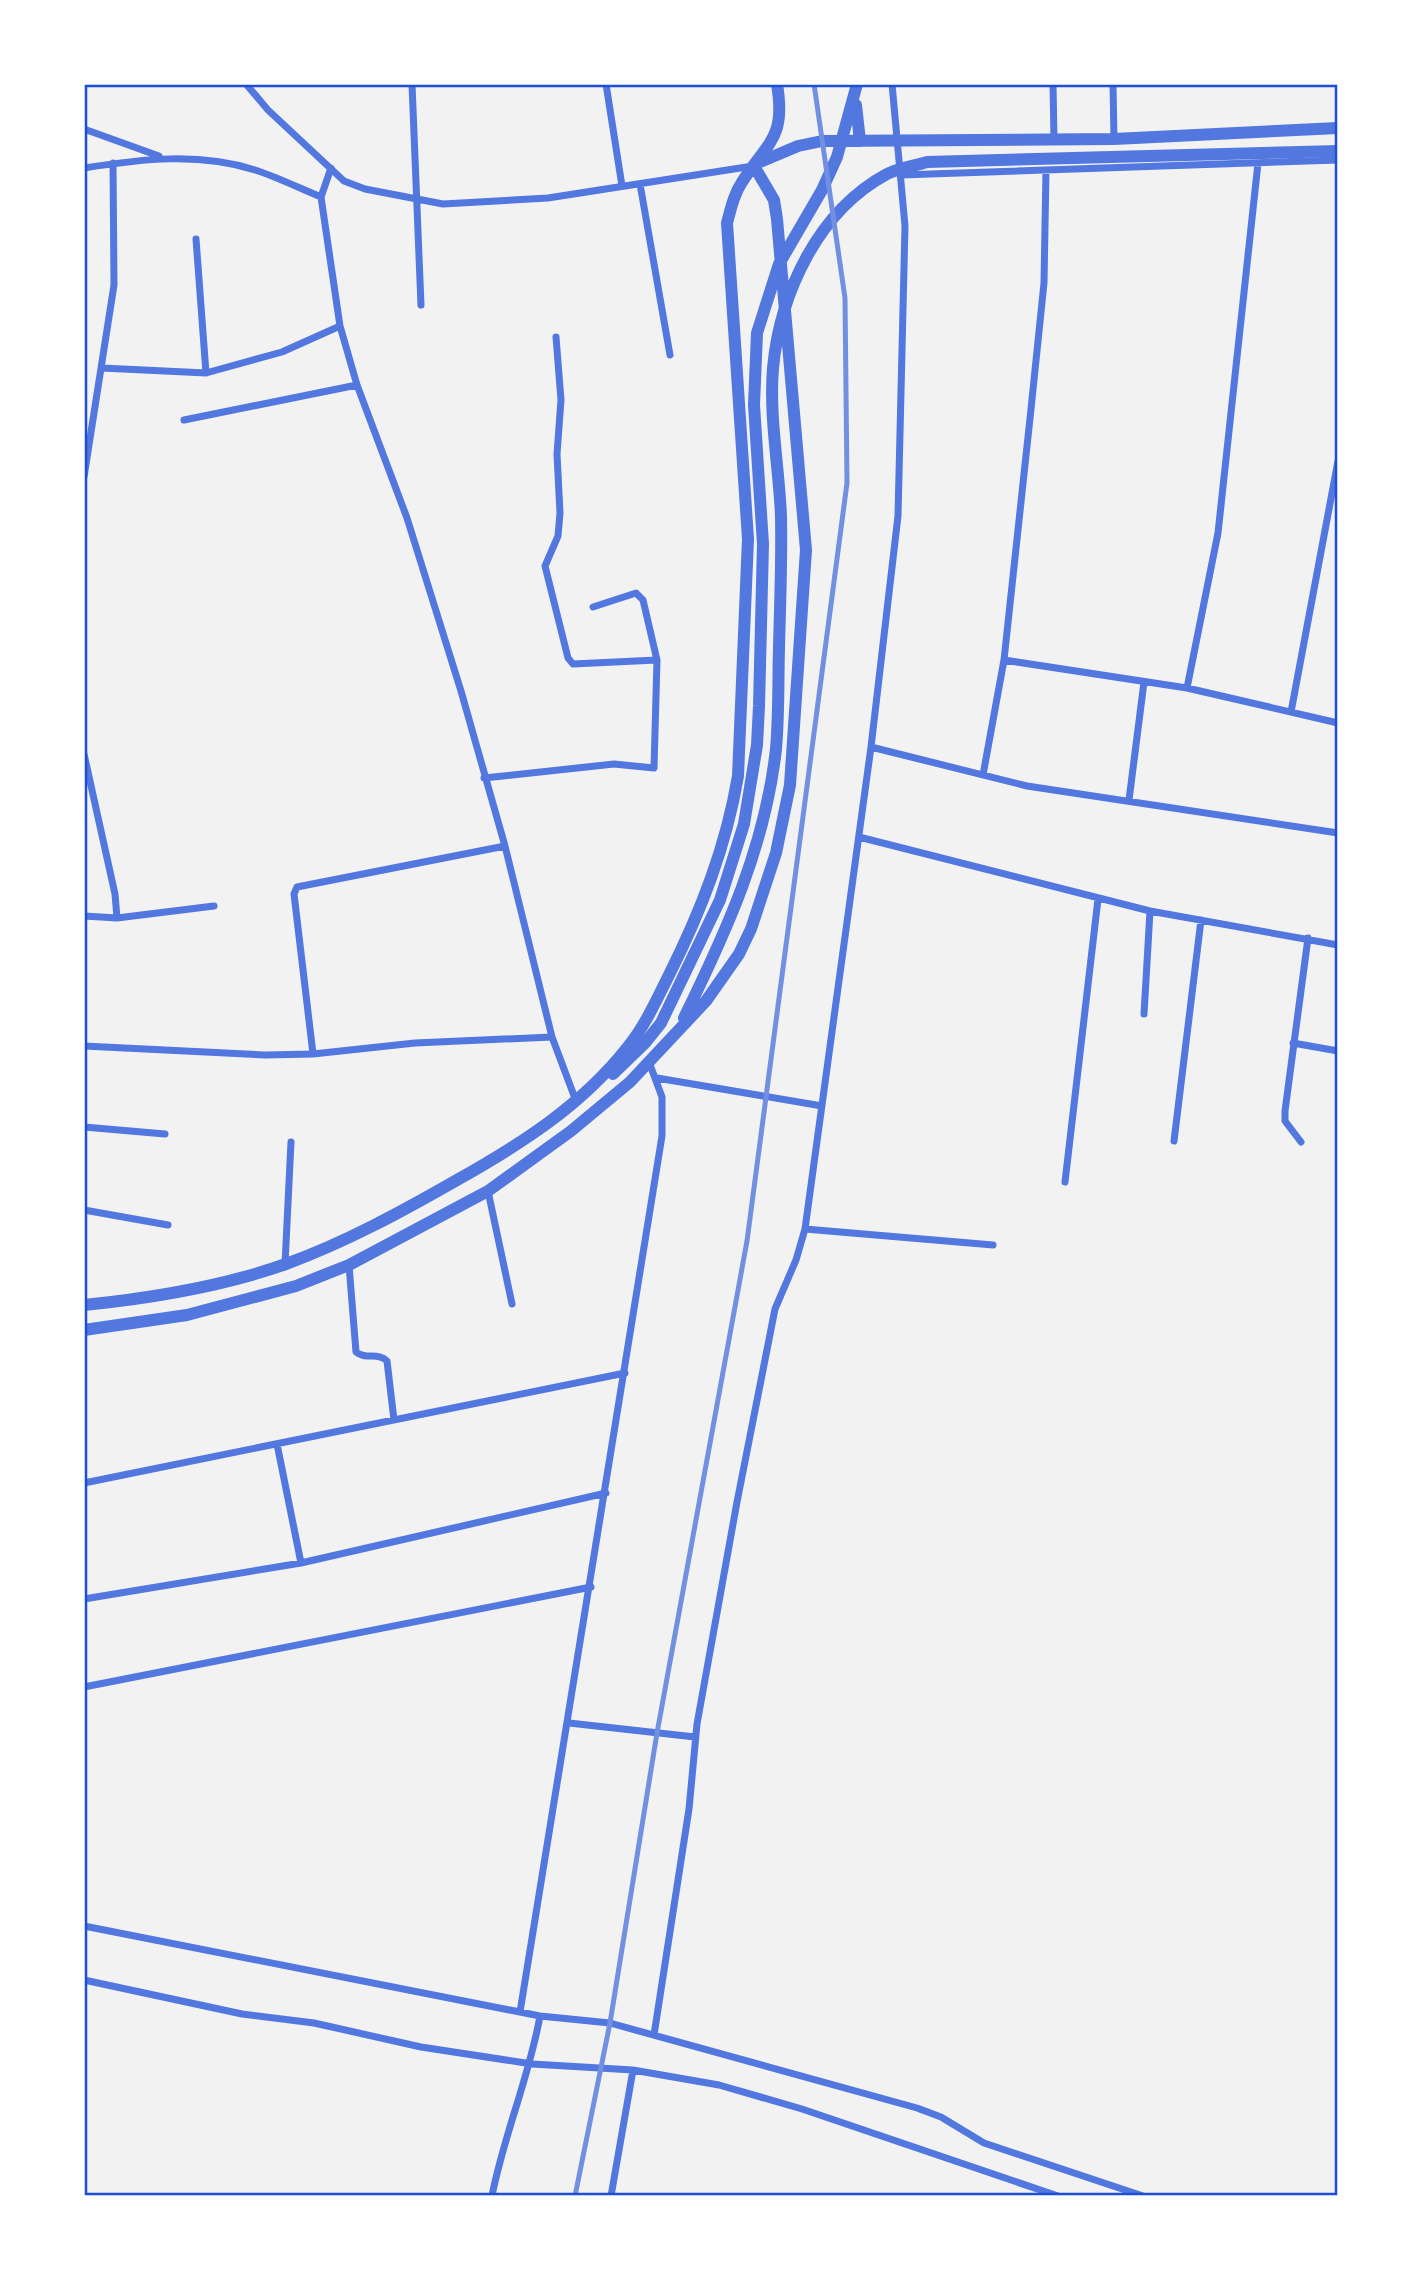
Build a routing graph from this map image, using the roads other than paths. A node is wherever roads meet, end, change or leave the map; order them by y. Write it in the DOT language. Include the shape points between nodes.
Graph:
graph roads {
  1 [pos="246,84"];
  2 [pos="412,84"];
  3 [pos="606,84"];
  4 [pos="777,84"];
  5 [pos="855,84"];
  6 [pos="892,84"];
  7 [pos="1053,84"];
  8 [pos="1113,84"];
  9 [pos="1338,128"];
  10 [pos="84,129"];
  11 [pos="1054,139"];
  12 [pos="1114,139"];
  13 [pos="860,141"];
  14 [pos="898,141"];
  15 [pos="1338,150"];
  16 [pos="163,158"];
  17 [pos="1338,160"];
  18 [pos="113,163"];
  19 [pos="1258,163"];
  20 [pos="754,166"];
  21 [pos="84,168"];
  22 [pos="331,168"];
  23 [pos="1046,170"];
  24 [pos="901,175"];
  25 [pos="640,184"];
  26 [pos="622,187"];
  27 [pos="321,197"];
  28 [pos="415,199"];
  29 [pos="196,239"];
  30 [pos="421,305"];
  31 [pos="340,326"];
  32 [pos="556,337"];
  33 [pos="670,355"];
  34 [pos="102,368"];
  35 [pos="206,373"];
  36 [pos="358,385"];
  37 [pos="184,420"];
  38 [pos="1338,461"];
  39 [pos="84,477"];
  40 [pos="593,607"];
  41 [pos="657,660"];
  42 [pos="1004,660"];
  43 [pos="1144,682"];
  44 [pos="1188,688"];
  45 [pos="1291,712"];
  46 [pos="1338,723"];
  47 [pos="871,747"];
  48 [pos="84,754"];
  49 [pos="983,775"];
  50 [pos="484,778"];
  51 [pos="1129,800"];
  52 [pos="1338,833"];
  53 [pos="859,837"];
  54 [pos="505,846"];
  55 [pos="1098,899"];
  56 [pos="214,906"];
  57 [pos="1150,911"];
  58 [pos="84,916"];
  59 [pos="117,918"];
  60 [pos="1201,920"];
  61 [pos="1308,938"];
  62 [pos="1338,945"];
  63 [pos="1144,1014"];
  64 [pos="678,1031"];
  65 [pos="552,1037"];
  66 [pos="1293,1043"];
  67 [pos="84,1046"];
  68 [pos="1338,1051"];
  69 [pos="313,1054"];
  70 [pos="649,1062"];
  71 [pos="657,1078"];
  72 [pos="577,1101"];
  73 [pos="822,1106"];
  74 [pos="84,1127"];
  75 [pos="165,1135"];
  76 [pos="1174,1141"];
  77 [pos="291,1142"];
  78 [pos="1301,1142"];
  79 [pos="1065,1182"];
  80 [pos="488,1191"];
  81 [pos="84,1210"];
  82 [pos="168,1225"];
  83 [pos="805,1229"];
  84 [pos="993,1245"];
  85 [pos="285,1264"];
  86 [pos="349,1265"];
  87 [pos="512,1304"];
  88 [pos="84,1305"];
  89 [pos="84,1330"];
  90 [pos="625,1373"];
  91 [pos="394,1420"];
  92 [pos="277,1444"];
  93 [pos="84,1483"];
  94 [pos="606,1493"];
  95 [pos="301,1563"];
  96 [pos="591,1587"];
  97 [pos="84,1599"];
  98 [pos="84,1687"];
  99 [pos="569,1723"];
  100 [pos="695,1737"];
  101 [pos="84,1926"];
  102 [pos="84,1980"];
  103 [pos="520,2012"];
  104 [pos="540,2016"];
  105 [pos="654,2035"];
  106 [pos="532,2064"];
  107 [pos="633,2070"];
  108 [pos="1041,2193"];
  109 [pos="492,2196"];
  110 [pos="611,2196"];
  111 [pos="1058,2196"];
  112 [pos="1143,2196"];
  1 -- 22 [label="street"];
  2 -- 28 [label="street"];
  3 -- 26 [label="street"];
  4 -- 20 [label="street" via="780,115 776,134"];
  5 -- 13 [label="street"];
  5 -- 72 [label="street" via="837,157 779,264 757,333 754,405 763,544 757,746 737,850 704,936 662,1023 627,1063"];
  6 -- 14 [label="street"];
  7 -- 11 [label="street"];
  8 -- 12 [label="street"];
  9 -- 12 [label="street"];
  10 -- 16 [label="street"];
  11 -- 12 [label="street"];
  11 -- 14 [label="street"];
  13 -- 14 [label="street"];
  13 -- 20 [label="street" via="798,146"];
  14 -- 24 [label="street"];
  15 -- 64 [label="street" via="927,162 889,173 855,195 828,225 790,293 773,369 781,543 776,746 759,841 737,906"];
  16 -- 18 [label="street"];
  16 -- 27 [label="street" via="209,160 254,170"];
  17 -- 19 [label="street"];
  18 -- 21 [label="street"];
  18 -- 34 [label="street" via="114,285"];
  19 -- 23 [label="street"];
  19 -- 44 [label="street" via="1218,533"];
  20 -- 25 [label="street"];
  20 -- 64 [label="street" via="774,200 777,219 805,519 794,750 776,853 751,929 723,979"];
  20 -- 72 [label="street" via="741,183 727,223 748,539 742,738 732,814 692,929 647,1020 608,1071"];
  22 -- 27 [label="street"];
  22 -- 28 [label="street" via="344,181"];
  23 -- 24 [label="street"];
  23 -- 42 [label="street" via="1044,283"];
  24 -- 47 [label="street" via="905,226 901,474"];
  25 -- 26 [label="street"];
  25 -- 33 [label="street"];
  26 -- 28 [label="street" via="501,202 443,204"];
  27 -- 31 [label="street"];
  28 -- 30 [label="street"];
  29 -- 35 [label="street"];
  31 -- 35 [label="street" via="282,352"];
  31 -- 36 [label="street"];
  32 -- 41 [label="street" via="561,400 557,454 560,513 558,536 545,566 568,658 580,665"];
  34 -- 35 [label="street"];
  34 -- 39 [label="street"];
  36 -- 37 [label="street"];
  36 -- 50 [label="street" via="407,519"];
  38 -- 45 [label="street"];
  40 -- 41 [label="street" via="636,593 643,600"];
  41 -- 50 [label="street" via="654,768 614,764"];
  42 -- 43 [label="street"];
  42 -- 49 [label="street"];
  43 -- 44 [label="street"];
  43 -- 51 [label="street"];
  44 -- 45 [label="street"];
  45 -- 46 [label="street"];
  47 -- 49 [label="street"];
  47 -- 53 [label="street"];
  48 -- 59 [label="street"];
  49 -- 51 [label="street"];
  50 -- 54 [label="street"];
  51 -- 52 [label="street"];
  53 -- 55 [label="street"];
  53 -- 73 [label="street"];
  54 -- 65 [label="street"];
  54 -- 69 [label="street" via="297,887 294,894"];
  55 -- 57 [label="street"];
  55 -- 79 [label="street"];
  56 -- 59 [label="street"];
  57 -- 60 [label="street"];
  57 -- 63 [label="street"];
  58 -- 59 [label="street"];
  60 -- 61 [label="street"];
  60 -- 76 [label="street"];
  61 -- 62 [label="street"];
  61 -- 66 [label="street"];
  64 -- 70 [label="street"];
  65 -- 69 [label="street" via="415,1043"];
  65 -- 72 [label="street"];
  66 -- 68 [label="street"];
  66 -- 78 [label="street" via="1285,1121"];
  67 -- 69 [label="street"];
  70 -- 71 [label="street"];
  70 -- 80 [label="street" via="571,1131"];
  71 -- 73 [label="street"];
  71 -- 90 [label="street" via="662,1136"];
  72 -- 85 [label="street" via="507,1152 405,1209"];
  73 -- 83 [label="street"];
  74 -- 75 [label="street"];
  77 -- 85 [label="street"];
  80 -- 86 [label="street"];
  80 -- 87 [label="street"];
  81 -- 82 [label="street"];
  83 -- 84 [label="street"];
  83 -- 100 [label="street" via="771,1327"];
  85 -- 88 [label="street" via="170,1294"];
  86 -- 89 [label="street" via="242,1303"];
  86 -- 91 [label="street" via="356,1352 387,1361"];
  90 -- 91 [label="street"];
  90 -- 94 [label="street"];
  91 -- 92 [label="street"];
  92 -- 93 [label="street"];
  92 -- 95 [label="street"];
  94 -- 95 [label="street"];
  94 -- 96 [label="street"];
  95 -- 97 [label="street"];
  96 -- 98 [label="street"];
  96 -- 99 [label="street"];
  99 -- 100 [label="street"];
  99 -- 103 [label="street"];
  100 -- 105 [label="street" via="690,1809"];
  101 -- 103 [label="street"];
  102 -- 106 [label="street" via="242,2014"];
  103 -- 104 [label="street"];
  104 -- 105 [label="street" via="610,2023"];
  104 -- 106 [label="street"];
  105 -- 112 [label="street" via="930,2111 984,2143"];
  106 -- 107 [label="street"];
  106 -- 109 [label="street" via="508,2126"];
  107 -- 108 [label="street" via="761,2096"];
  107 -- 110 [label="street"];
  108 -- 111 [label="street"];
}
